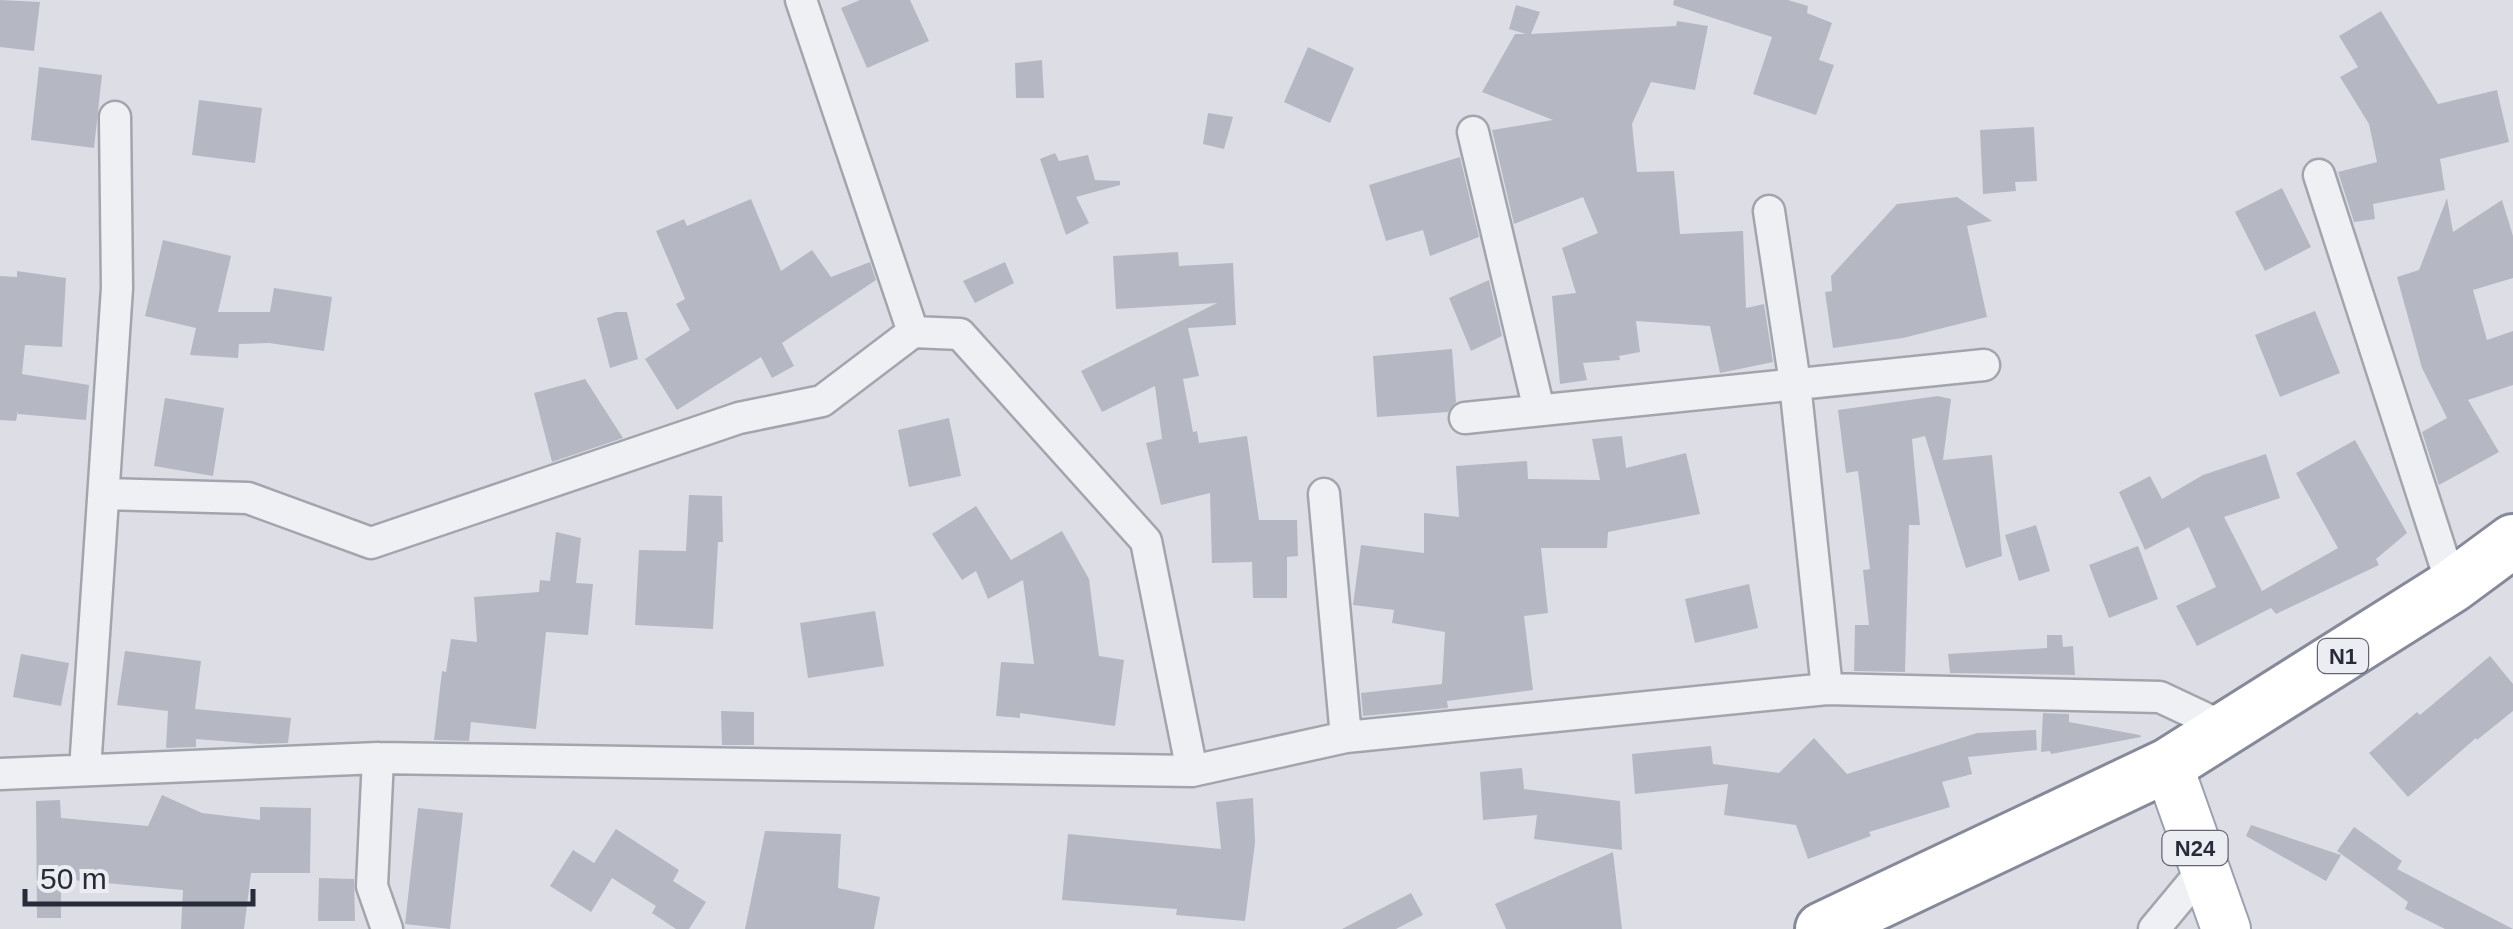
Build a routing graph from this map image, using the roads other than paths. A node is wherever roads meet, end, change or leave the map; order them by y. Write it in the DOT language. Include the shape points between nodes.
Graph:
graph roads {
  1 [pos="800,0"];
  2 [pos="115,117"];
  3 [pos="1473,132"];
  4 [pos="2319,174"];
  5 [pos="1769,211"];
  6 [pos="913,332"];
  7 [pos="1984,365"];
  8 [pos="1795,383"];
  9 [pos="1539,410"];
  10 [pos="1465,418"];
  11 [pos="104,494"];
  12 [pos="1324,494"];
  13 [pos="2513,541"];
  14 [pos="2452,586"];
  15 [pos="1827,689"];
  16 [pos="2228,729"];
  17 [pos="1346,737"];
  18 [pos="378,758"];
  19 [pos="2168,765"];
  20 [pos="85,770"];
  21 [pos="1192,771"];
  22 [pos="0,774"];
  23 [pos="2203,870"];
  24 [pos="386,929"];
  25 [pos="1822,929"];
  26 [pos="2154,929"];
  27 [pos="2226,929"];
  1 -- 6 [label="street"];
  2 -- 11 [label="street" via="117,288"];
  3 -- 9 [label="street"];
  4 -- 14 [label="street"];
  5 -- 8 [label="street"];
  6 -- 11 [label="street" via="822,401 739,418 371,543 248,498"];
  6 -- 21 [label="street" via="960,334 1146,541"];
  7 -- 8 [label="street"];
  8 -- 9 [label="street"];
  8 -- 15 [label="street"];
  9 -- 10 [label="street"];
  11 -- 20 [label="street"];
  12 -- 17 [label="street"];
  13 -- 14 [label="highway, N1"];
  14 -- 16 [label="highway, N1"];
  15 -- 16 [label="street" via="2160,697"];
  15 -- 17 [label="street"];
  16 -- 19 [label="highway, N1"];
  17 -- 21 [label="street"];
  18 -- 20 [label="street"];
  18 -- 21 [label="street"];
  18 -- 24 [label="street" via="372,886"];
  19 -- 23 [label="main road, N24"];
  19 -- 25 [label="highway, N1"];
  20 -- 22 [label="street"];
  23 -- 26 [label="street"];
  23 -- 27 [label="main road, N24"];
}
